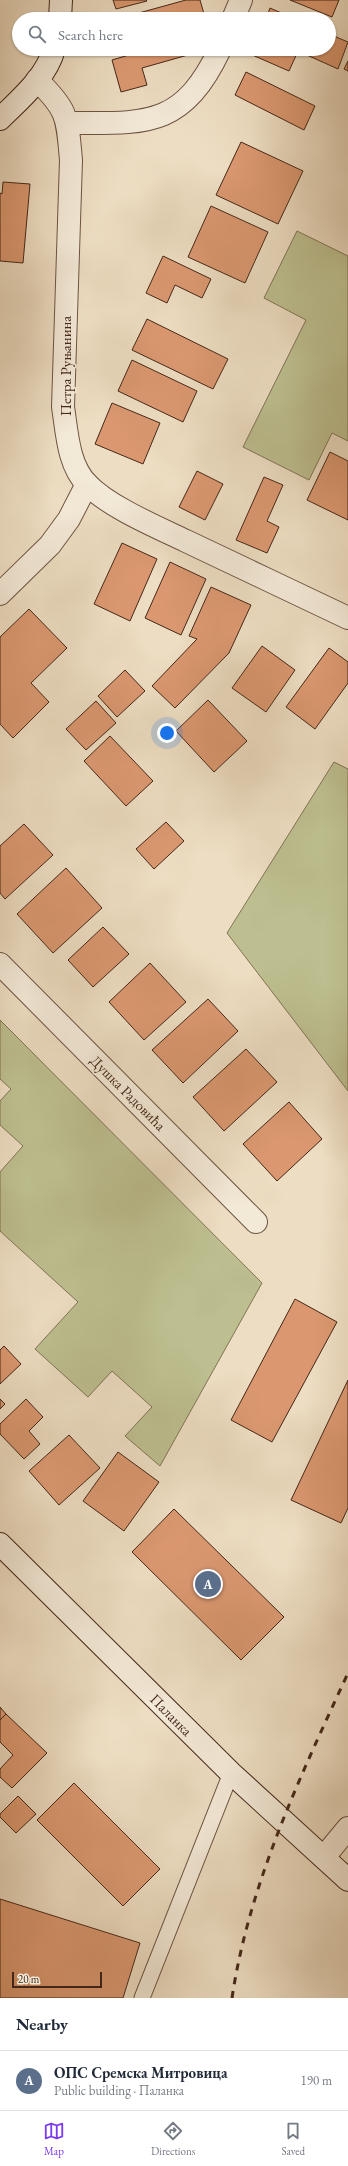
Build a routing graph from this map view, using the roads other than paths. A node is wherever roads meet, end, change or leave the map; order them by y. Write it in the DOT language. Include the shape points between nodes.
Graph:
graph roads {
  1 [pos="61,0"];
  2 [pos="241,0"];
  3 [pos="60,12"];
  4 [pos="236,12"];
  5 [pos="52,56"];
  6 [pos="217,56"];
  7 [pos="37,80"];
  8 [pos="0,119"];
  9 [pos="67,123"];
  10 [pos="86,484"];
  11 [pos="0,594"];
  12 [pos="348,618"];
  13 [pos="0,964"];
  14 [pos="256,1222"];
  15 [pos="0,1544"];
  16 [pos="231,1773"];
  17 [pos="348,1828"];
  18 [pos="324,1857"];
  19 [pos="348,1880"];
  20 [pos="142,1998"];
  1 -- 3 [label="street"];
  2 -- 4 [label="street"];
  5 -- 7 [label="street"];
  6 -- 9 [label="street" via="198,89 172,111 138,122"];
  7 -- 8 [label="street"];
  7 -- 9 [label="street, Петра Руњанина" via="57,100 64,111"];
  9 -- 10 [label="street, Петра Руњанина" via="71,160 64,407 69,446 77,471"];
  10 -- 11 [label="street" via="69,519 50,545"];
  10 -- 12 [label="street, Петра Руњанина" via="109,502 157,527"];
  13 -- 14 [label="street, Душка Радовића"];
  15 -- 16 [label="street, Паланка"];
  16 -- 18 [label="street, Паланка"];
  16 -- 20 [label="lane"];
  17 -- 18 [label="street"];
  18 -- 19 [label="street, Паланка"];
}
